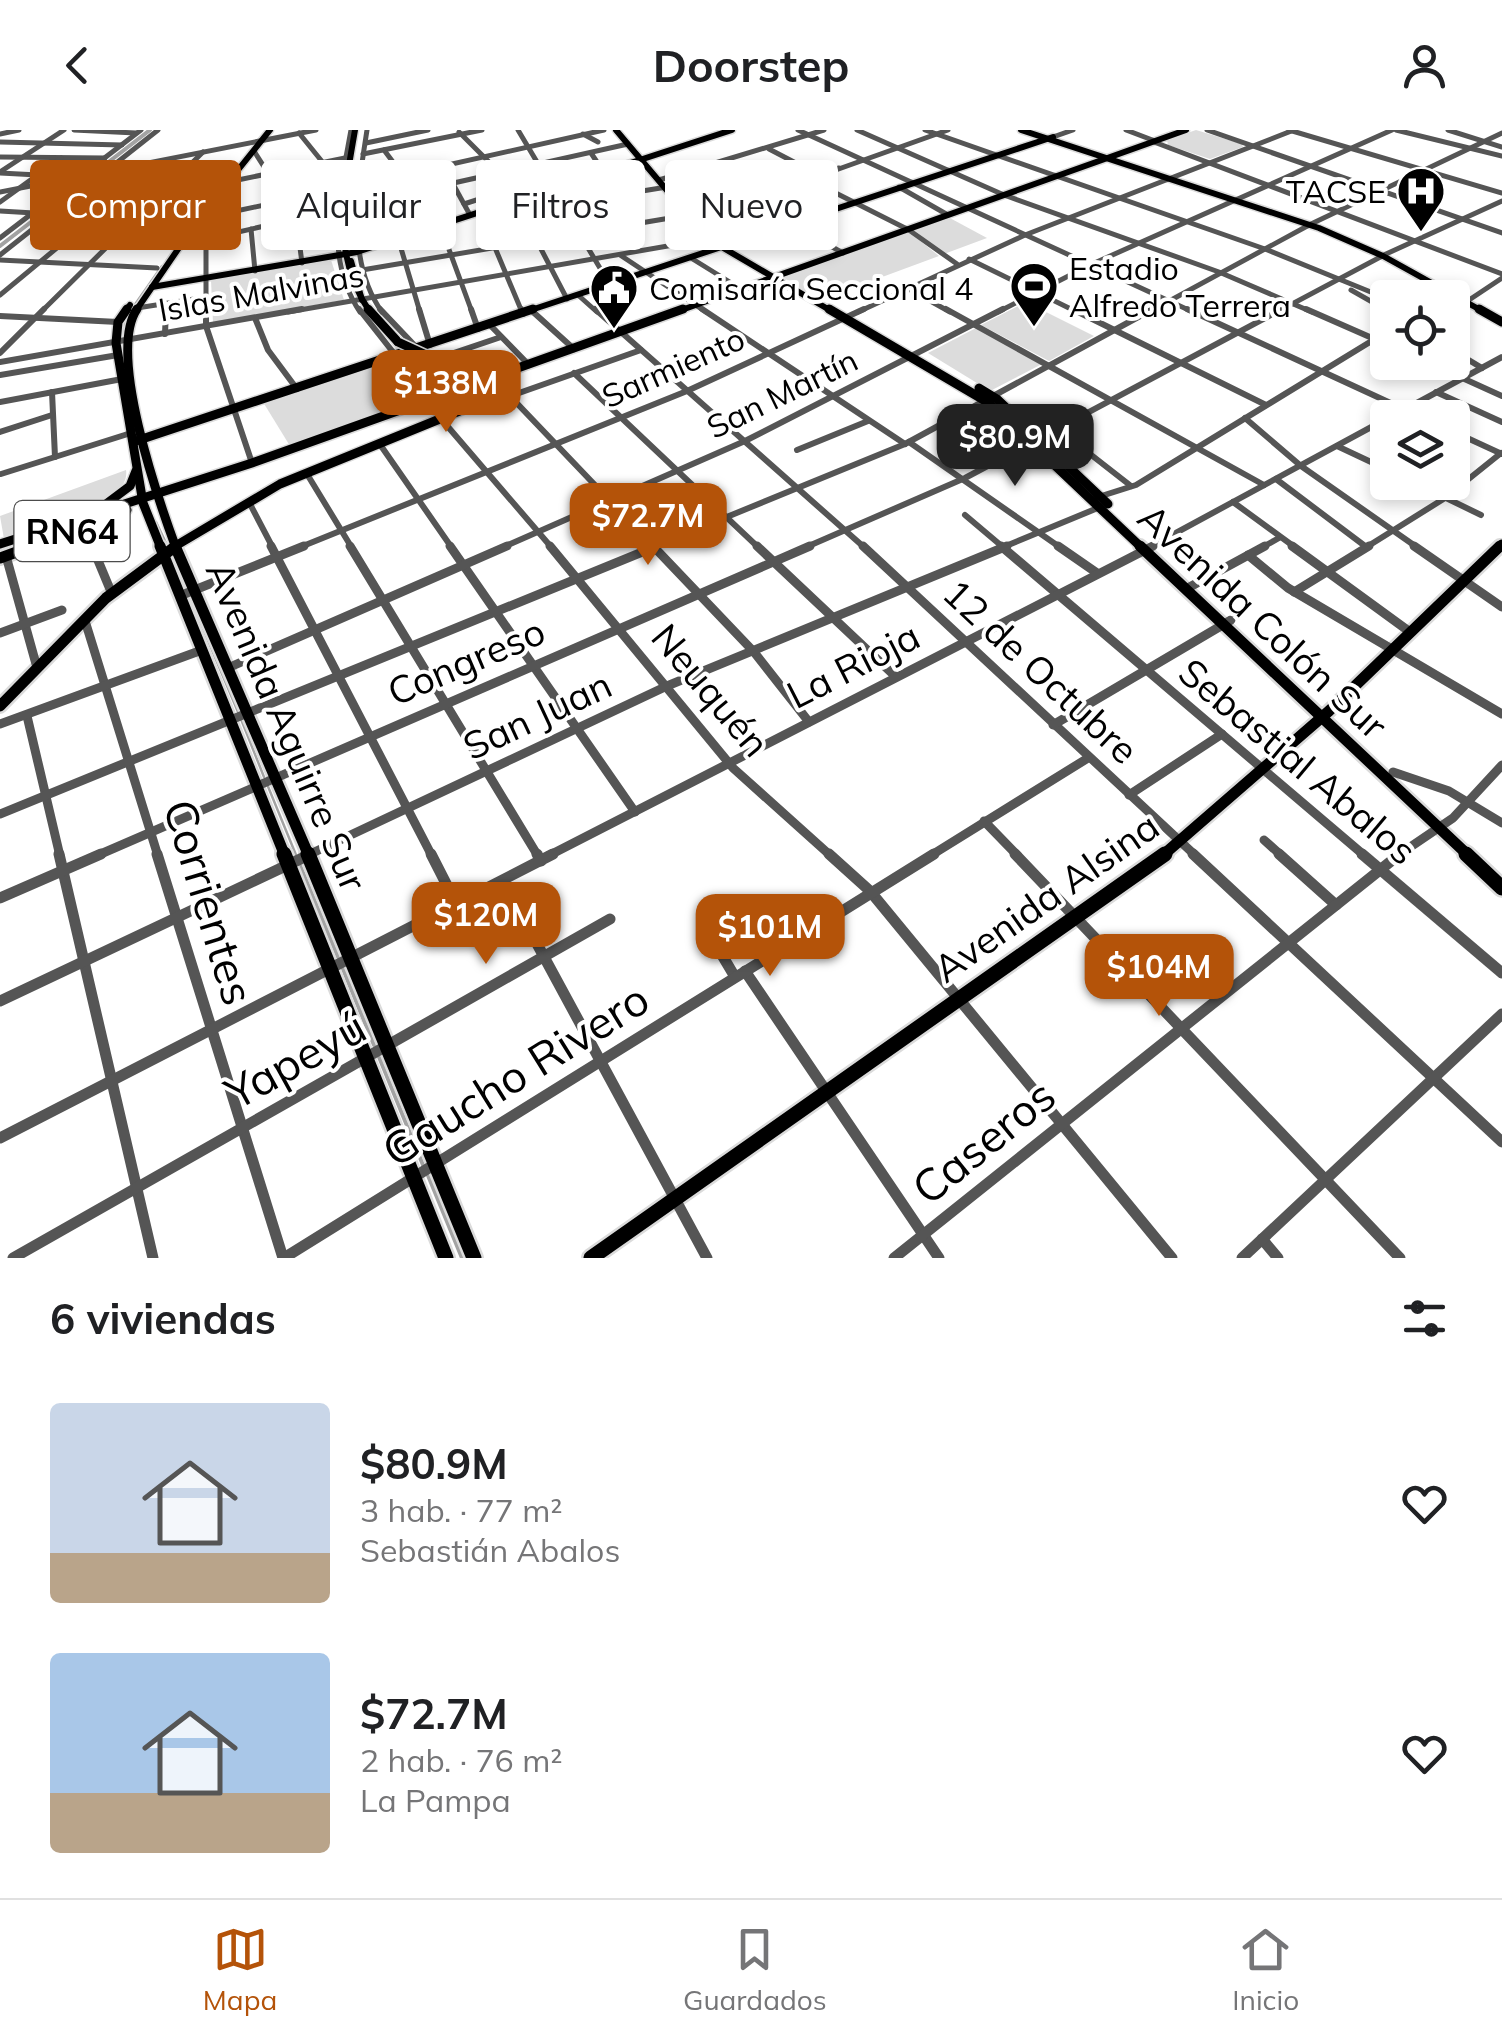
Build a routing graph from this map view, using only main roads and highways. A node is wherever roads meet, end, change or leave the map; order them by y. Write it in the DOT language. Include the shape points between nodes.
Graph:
graph roads {
  1 [pos="266,130"];
  2 [pos="359,130"];
  3 [pos="616,130"];
  4 [pos="626,130"];
  5 [pos="732,130"];
  6 [pos="1021,130"];
  7 [pos="1031,130"];
  8 [pos="1186,130"];
  9 [pos="1051,138"];
  10 [pos="256,143"];
  11 [pos="646,158"];
  12 [pos="1109,158"];
  13 [pos="241,160"];
  14 [pos="241,164"];
  15 [pos="665,181"];
  16 [pos="838,207"];
  17 [pos="170,250"];
  18 [pos="176,250"];
  19 [pos="713,250"];
  20 [pos="731,250"];
  21 [pos="346,255"];
  22 [pos="775,277"];
  23 [pos="1429,280"];
  24 [pos="148,287"];
  25 [pos="1470,303"];
  26 [pos="1502,320"];
  27 [pos="122,342"];
  28 [pos="396,432"];
  29 [pos="135,438"];
  30 [pos="137,467"];
  31 [pos="146,499"];
  32 [pos="110,516"];
  33 [pos="149,517"];
  34 [pos="76,518"];
  35 [pos="46,534"];
  36 [pos="0,544"];
  37 [pos="1502,544"];
  38 [pos="176,546"];
  39 [pos="164,556"];
  40 [pos="3,557"];
  41 [pos="188,592"];
  42 [pos="0,706"];
  43 [pos="236,714"];
  44 [pos="1322,717"];
  45 [pos="0,721"];
  46 [pos="265,781"];
  47 [pos="297,862"];
  48 [pos="1502,888"];
  49 [pos="340,965"];
  50 [pos="376,1053"];
  51 [pos="424,1171"];
  52 [pos="446,1258"];
  53 [pos="474,1258"];
  54 [pos="591,1258"];
  1 -- 10 [label="main road"];
  2 -- 21 [label="main road" via="340,227"];
  3 -- 11 [label="main road"];
  4 -- 11 [label="main road"];
  5 -- 11 [label="main road"];
  6 -- 9 [label="main road"];
  7 -- 9 [label="main road"];
  8 -- 12 [label="main road"];
  9 -- 12 [label="main road"];
  9 -- 16 [label="main road"];
  10 -- 13 [label="main road"];
  10 -- 14 [label="main road"];
  11 -- 15 [label="main road, Avenida Colón Sur"];
  11 -- 21 [label="main road"];
  12 -- 22 [label="main road"];
  12 -- 23 [label="main road" via="1312,224"];
  17 -- 24 [label="main road"];
  18 -- 24 [label="main road"];
  19 -- 29 [label="main road"];
  20 -- 22 [label="main road, Avenida Colón Sur"];
  21 -- 24 [label="main road"];
  21 -- 28 [label="main road, bridge" via="361,298 398,342 510,380 508,389 484,402"];
  22 -- 31 [label="main road"];
  22 -- 44 [label="main road, Avenida Colón Sur" via="989,398"];
  24 -- 27 [label="main road"];
  24 -- 27 [label="main road" via="118,322"];
  25 -- 26 [label="main road"];
  27 -- 29 [label="main road"];
  27 -- 29 [label="main road" via="118,354"];
  28 -- 38 [label="main road"];
  28 -- 38 [label="main road" via="300,470"];
  29 -- 30 [label="main road, RN64"];
  29 -- 31 [label="main road, RN64"];
  30 -- 31 [label="main road, RN64"];
  30 -- 34 [label="main road" via="123,492"];
  31 -- 32 [label="main road, RN64"];
  31 -- 33 [label="main road, Avenida Aguirre Sur"];
  31 -- 34 [label="main road, RN64"];
  31 -- 38 [label="main road, Avenida Aguirre Sur"];
  32 -- 33 [label="main road"];
  32 -- 35 [label="main road, RN64"];
  33 -- 39 [label="main road, Avenida Aguirre Sur"];
  34 -- 35 [label="main road, RN64"];
  35 -- 36 [label="main road, RN64"];
  35 -- 40 [label="main road, RN64"];
  37 -- 44 [label="main road, Avenida Alsina"];
  38 -- 39 [label="main road"];
  38 -- 41 [label="main road, Avenida Aguirre Sur"];
  39 -- 41 [label="main road, Avenida Aguirre Sur"];
  39 -- 42 [label="main road" via="112,594"];
  39 -- 45 [label="main road" via="86,624"];
  41 -- 43 [label="main road" via="202,650"];
  41 -- 43 [label="main road, Avenida Aguirre Sur" via="230,667"];
  43 -- 46 [label="main road, Avenida Aguirre Sur"];
  43 -- 46 [label="main road, Avenida Aguirre Sur"];
  44 -- 48 [label="main road, Avenida Colón Sur"];
  44 -- 54 [label="main road, Avenida Alsina" via="1181,843"];
  46 -- 47 [label="main road, Avenida Aguirre Sur"];
  46 -- 47 [label="main road, Avenida Aguirre Sur"];
  47 -- 49 [label="main road, Avenida Aguirre Sur"];
  47 -- 49 [label="main road, Avenida Aguirre Sur"];
  49 -- 50 [label="main road, Avenida Aguirre Sur"];
  49 -- 50 [label="main road, Avenida Aguirre Sur"];
  50 -- 51 [label="main road, Avenida Aguirre Sur"];
  50 -- 51 [label="main road, Avenida Aguirre Sur"];
  51 -- 52 [label="main road, Avenida Aguirre Sur"];
  51 -- 53 [label="main road, Avenida Aguirre Sur"];
}
